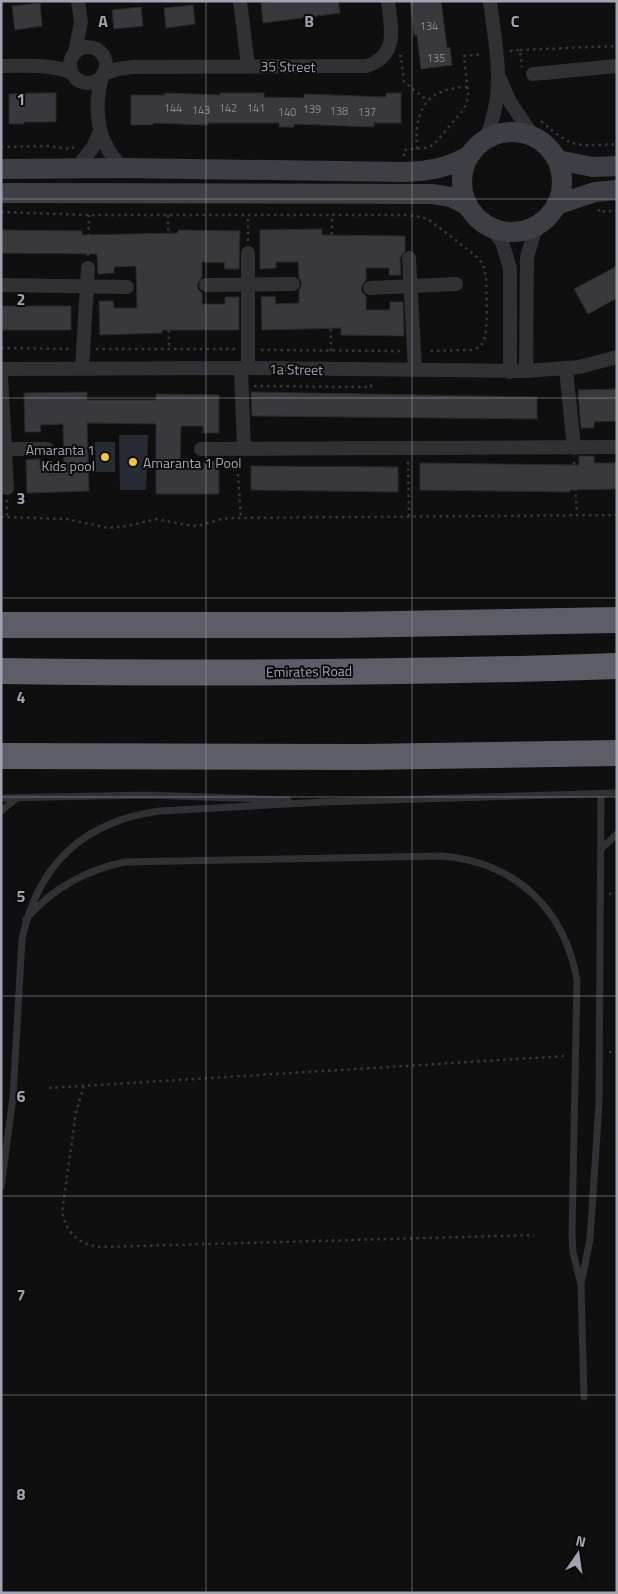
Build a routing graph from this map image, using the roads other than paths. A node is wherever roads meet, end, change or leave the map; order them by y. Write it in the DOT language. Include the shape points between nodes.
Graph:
graph roads {
  1 [pos="78,1"];
  2 [pos="240,1"];
  3 [pos="388,1"];
  4 [pos="490,1"];
  5 [pos="81,22"];
  6 [pos="95,48"];
  7 [pos="74,53"];
  8 [pos="105,59"];
  9 [pos="1,66"];
  10 [pos="46,66"];
  11 [pos="248,66"];
  12 [pos="617,66"];
  13 [pos="133,67"];
  14 [pos="532,74"];
  15 [pos="102,76"];
  16 [pos="499,76"];
  17 [pos="77,78"];
  18 [pos="98,103"];
  19 [pos="100,132"];
  20 [pos="533,136"];
  21 [pos="485,140"];
  22 [pos="470,154"];
  23 [pos="557,160"];
  24 [pos="617,166"];
  25 [pos="76,168"];
  26 [pos="124,168"];
  27 [pos="1,169"];
  28 [pos="617,190"];
  29 [pos="1,192"];
  30 [pos="556,205"];
  31 [pos="468,206"];
  32 [pos="540,223"];
  33 [pos="491,227"];
  34 [pos="248,253"];
  35 [pos="408,258"];
  36 [pos="88,268"];
  37 [pos="293,284"];
  38 [pos="456,284"];
  39 [pos="1,285"];
  40 [pos="206,285"];
  41 [pos="248,285"];
  42 [pos="410,286"];
  43 [pos="87,287"];
  44 [pos="127,287"];
  45 [pos="370,288"];
  46 [pos="617,357"];
  47 [pos="245,368"];
  48 [pos="1,369"];
  49 [pos="82,369"];
  50 [pos="566,369"];
  51 [pos="415,370"];
  52 [pos="526,371"];
  53 [pos="510,372"];
  54 [pos="1,375"];
  55 [pos="574,448"];
  56 [pos="615,448"];
  57 [pos="3,449"];
  58 [pos="47,449"];
  59 [pos="201,449"];
  60 [pos="240,449"];
  61 [pos="7,488"];
  62 [pos="617,620"];
  63 [pos="1,625"];
  64 [pos="617,666"];
  65 [pos="1,671"];
  66 [pos="617,753"];
  67 [pos="1,756"];
  68 [pos="617,793"];
  69 [pos="601,794"];
  70 [pos="1,798"];
  71 [pos="17,798"];
  72 [pos="323,802"];
  73 [pos="1,811"];
  74 [pos="617,834"];
  75 [pos="601,849"];
  76 [pos="26,919"];
  77 [pos="1,1187"];
  78 [pos="581,1284"];
  79 [pos="584,1397"];
  1 -- 5 [label="street"];
  2 -- 11 [label="street"];
  3 -- 11 [label="street, 35 Street" via="392,37 384,56 373,64 360,67"];
  4 -- 16 [label="street"];
  5 -- 6 [label="street"];
  5 -- 7 [label="street"];
  6 -- 7 [label="street" via="85,46"];
  6 -- 8 [label="street"];
  7 -- 10 [label="street"];
  7 -- 17 [label="street" via="70,64"];
  8 -- 13 [label="street"];
  8 -- 15 [label="street"];
  9 -- 10 [label="street"];
  10 -- 17 [label="street" via="57,67"];
  11 -- 13 [label="street, 35 Street"];
  12 -- 14 [label="street"];
  13 -- 15 [label="street"];
  15 -- 17 [label="street" via="93,82"];
  15 -- 18 [label="street"];
  16 -- 20 [label="street" via="510,102"];
  16 -- 21 [label="street" via="497,102"];
  17 -- 18 [label="street"];
  18 -- 19 [label="street"];
  19 -- 25 [label="street"];
  19 -- 26 [label="street" via="109,152"];
  20 -- 21 [label="street" via="514,132"];
  20 -- 23 [label="street" via="551,150"];
  21 -- 22 [label="street"];
  22 -- 26 [label="street" via="440,169 404,172"];
  22 -- 31 [label="street" via="462,174"];
  23 -- 24 [label="street" via="593,167"];
  23 -- 30 [label="street" via="562,178"];
  25 -- 26 [label="street"];
  25 -- 27 [label="street"];
  28 -- 30 [label="street" via="595,192"];
  29 -- 31 [label="street" via="432,194"];
  30 -- 32 [label="street"];
  31 -- 33 [label="street"];
  32 -- 33 [label="street" via="521,230"];
  32 -- 52 [label="street" via="527,257"];
  33 -- 53 [label="street" via="506,251 510,268"];
  34 -- 41 [label="street"];
  35 -- 42 [label="street"];
  36 -- 43 [label="street"];
  37 -- 41 [label="street"];
  38 -- 42 [label="street"];
  39 -- 43 [label="street"];
  40 -- 41 [label="street"];
  41 -- 47 [label="street"];
  42 -- 45 [label="street"];
  42 -- 51 [label="street"];
  43 -- 44 [label="street"];
  43 -- 49 [label="street"];
  46 -- 50 [label="street, 1a Street"];
  47 -- 49 [label="street, 1a Street"];
  47 -- 51 [label="street, 1a Street"];
  47 -- 60 [label="street"];
  48 -- 49 [label="street, 1a Street"];
  50 -- 52 [label="street, 1a Street"];
  50 -- 55 [label="street"];
  51 -- 53 [label="street, 1a Street"];
  52 -- 53 [label="street, 1a Street"];
  54 -- 57 [label="street"];
  55 -- 56 [label="street"];
  55 -- 60 [label="street"];
  57 -- 58 [label="street"];
  57 -- 61 [label="street"];
  59 -- 60 [label="street"];
  62 -- 63 [label="highway" via="341,625"];
  64 -- 65 [label="highway, Emirates Road" via="230,672"];
  66 -- 67 [label="highway" via="342,757"];
  68 -- 69 [label="lane"];
  69 -- 72 [label="lane"];
  69 -- 75 [label="lane"];
  70 -- 71 [label="lane"];
  71 -- 72 [label="lane" via="157,796"];
  71 -- 73 [label="lane"];
  72 -- 76 [label="lane" via="160,811 120,819 84,838 64,856 42,882"];
  74 -- 75 [label="lane"];
  75 -- 78 [label="lane" via="599,1104 591,1228"];
  76 -- 77 [label="lane" via="22,939 13,1098"];
  76 -- 78 [label="lane" via="50,896 78,877 125,862 436,856 473,861 502,872 527,889 548,910 564,936 577,980 572,1236"];
  78 -- 79 [label="lane"];
}
